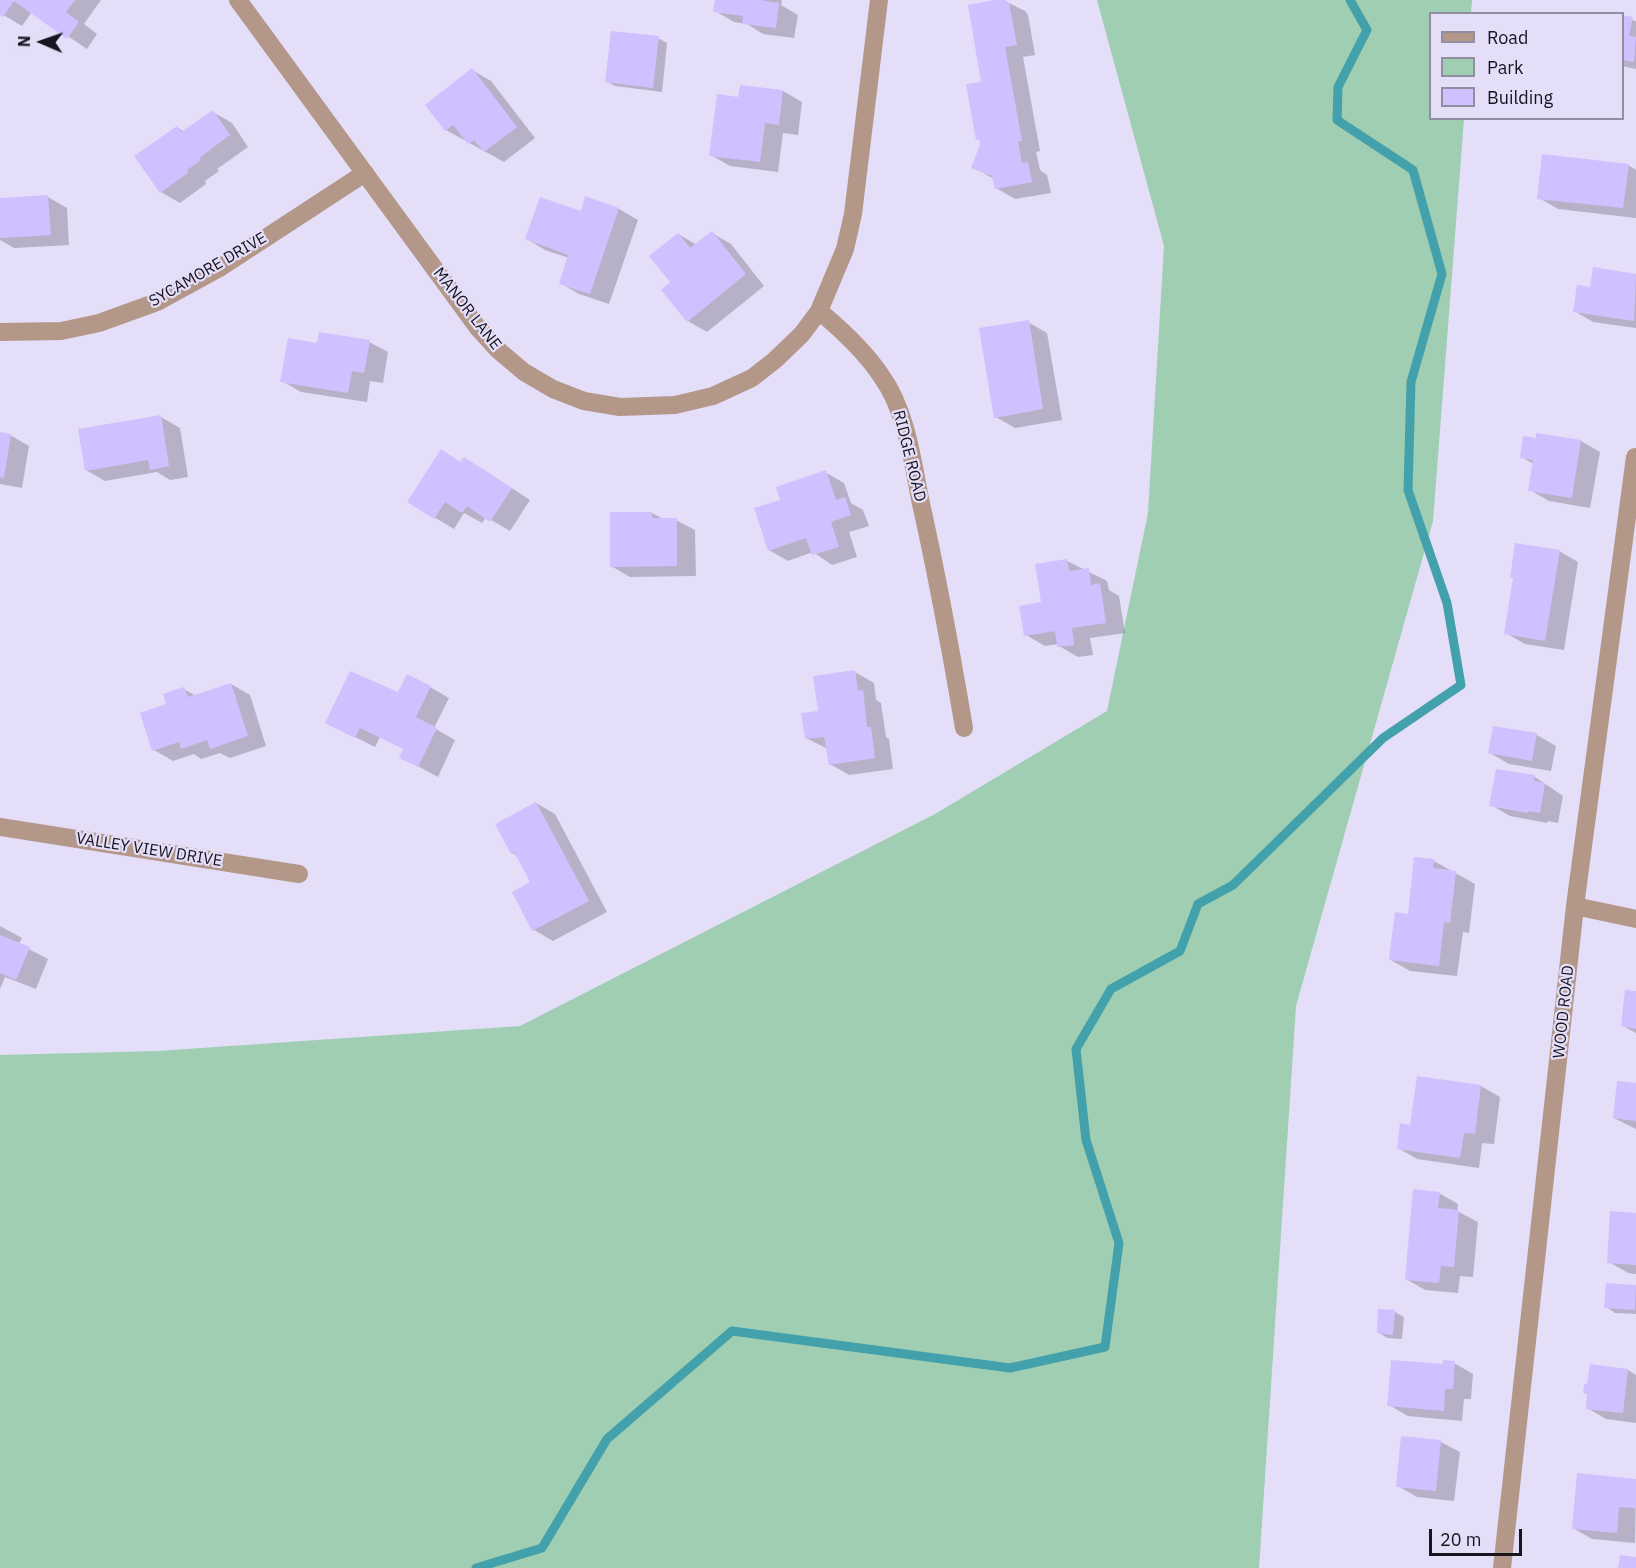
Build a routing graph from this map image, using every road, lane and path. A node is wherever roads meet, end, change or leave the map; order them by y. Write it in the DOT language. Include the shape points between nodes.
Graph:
graph roads {
  1 [pos="238,0"];
  2 [pos="879,0"];
  3 [pos="365,173"];
  4 [pos="819,311"];
  5 [pos="0,332"];
  6 [pos="1635,457"];
  7 [pos="964,728"];
  8 [pos="0,826"];
  9 [pos="299,874"];
  10 [pos="1575,906"];
  11 [pos="1636,919"];
  12 [pos="1502,1568"];
  1 -- 3 [label="street, MANOR LANE"];
  2 -- 4 [label="street" via="853,214 844,249"];
  3 -- 4 [label="street, MANOR LANE" via="498,350 553,390 584,401 620,407 675,405 713,396 752,378 775,360"];
  3 -- 5 [label="street, SYCAMORE DRIVE" via="221,267 157,302 99,323 61,331"];
  4 -- 7 [label="street, RIDGE ROAD" via="848,336 883,377 894,399 907,438 942,599"];
  6 -- 10 [label="street, WOOD ROAD"];
  8 -- 9 [label="street, VALLEY VIEW DRIVE"];
  10 -- 11 [label="street"];
  10 -- 12 [label="street, WOOD ROAD"];
}
